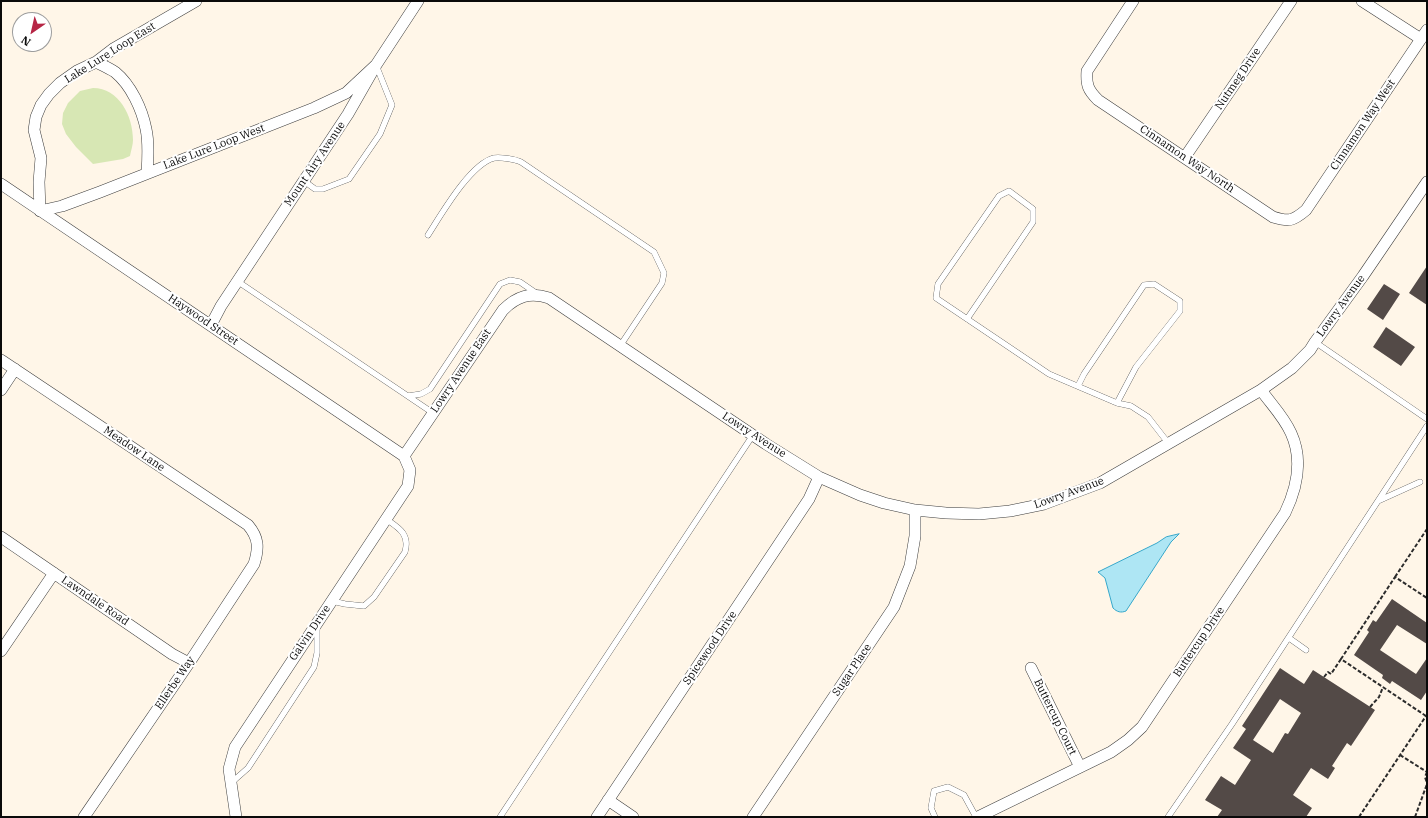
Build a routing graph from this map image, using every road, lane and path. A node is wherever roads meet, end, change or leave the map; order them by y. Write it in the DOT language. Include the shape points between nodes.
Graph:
graph roads {
  1 [pos="196,1"];
  2 [pos="418,1"];
  3 [pos="1133,1"];
  4 [pos="1291,1"];
  5 [pos="1362,1"];
  6 [pos="1427,30"];
  7 [pos="1421,39"];
  8 [pos="96,62"];
  9 [pos="376,65"];
  10 [pos="1184,157"];
  11 [pos="147,173"];
  12 [pos="304,181"];
  13 [pos="1427,182"];
  14 [pos="1,184"];
  15 [pos="40,211"];
  16 [pos="1297,218"];
  17 [pos="428,235"];
  18 [pos="237,281"];
  19 [pos="538,295"];
  20 [pos="525,296"];
  21 [pos="967,319"];
  22 [pos="210,325"];
  23 [pos="1315,342"];
  24 [pos="620,346"];
  25 [pos="1,360"];
  26 [pos="15,369"];
  27 [pos="1078,386"];
  28 [pos="1,390"];
  29 [pos="1261,390"];
  30 [pos="408,396"];
  31 [pos="1117,403"];
  32 [pos="433,413"];
  33 [pos="1427,419"];
  34 [pos="1427,426"];
  35 [pos="753,435"];
  36 [pos="1169,444"];
  37 [pos="404,456"];
  38 [pos="819,477"];
  39 [pos="1420,482"];
  40 [pos="1378,502"];
  41 [pos="915,510"];
  42 [pos="386,519"];
  43 [pos="1427,529"];
  44 [pos="1,537"];
  45 [pos="257,545"];
  46 [pos="54,573"];
  47 [pos="1395,577"];
  48 [pos="1427,598"];
  49 [pos="332,601"];
  50 [pos="317,623"];
  51 [pos="1289,638"];
  52 [pos="1306,650"];
  53 [pos="1,651"];
  54 [pos="1341,659"];
  55 [pos="189,663"];
  56 [pos="1030,668"];
  57 [pos="1324,677"];
  58 [pos="1383,687"];
  59 [pos="1370,707"];
  60 [pos="1427,715"];
  61 [pos="1400,755"];
  62 [pos="1080,767"];
  63 [pos="1427,772"];
  64 [pos="1427,783"];
  65 [pos="231,784"];
  66 [pos="608,800"];
  67 [pos="84,817"];
  68 [pos="236,817"];
  69 [pos="500,817"];
  70 [pos="597,817"];
  71 [pos="633,817"];
  72 [pos="753,817"];
  73 [pos="934,817"];
  74 [pos="977,817"];
  75 [pos="1168,817"];
  76 [pos="1359,817"];
  77 [pos="1415,817"];
  1 -- 8 [label="street, Lake Lure Loop East"];
  2 -- 9 [label="street, Mount Airy Avenue"];
  3 -- 10 [label="street, Cinnamon Way North" via="1087,71 1086,83 1098,100"];
  4 -- 10 [label="street, Nutmeg Drive"];
  5 -- 7 [label="street"];
  6 -- 7 [label="street, Cinnamon Way West"];
  7 -- 16 [label="street, Cinnamon Way West" via="1306,210"];
  8 -- 11 [label="street" via="115,72 128,87 140,108 146,129"];
  8 -- 15 [label="street, Lake Lure Loop East" via="60,83 41,105 36,117 34,130 41,158"];
  9 -- 11 [label="street, Lake Lure Loop West" via="346,94"];
  9 -- 12 [label="street, Mount Airy Avenue" via="348,114"];
  9 -- 12 [label="lane" via="392,105 380,134 350,179 323,189 315,189"];
  10 -- 16 [label="street, Cinnamon Way North" via="1273,217 1286,221"];
  11 -- 15 [label="street, Lake Lure Loop West" via="68,204"];
  12 -- 18 [label="street, Mount Airy Avenue"];
  13 -- 23 [label="street, Lowry Avenue"];
  14 -- 15 [label="street, Haywood Street"];
  15 -- 22 [label="street, Haywood Street"];
  17 -- 24 [label="lane" via="462,184 479,166 494,158 521,162 654,252 664,273 662,283"];
  18 -- 22 [label="street, Mount Airy Avenue"];
  18 -- 30 [label="lane"];
  19 -- 20 [label="street, Lowry Avenue"];
  19 -- 24 [label="street, Lowry Avenue" via="549,298"];
  19 -- 30 [label="lane" via="520,282 510,280 500,284 430,390"];
  20 -- 32 [label="street, Lowry Avenue East" via="512,301 503,310"];
  21 -- 21 [label="lane" via="936,298 938,284 998,196 1009,191 1033,209 1032,222"];
  21 -- 27 [label="lane" via="1049,374"];
  22 -- 37 [label="street, Haywood Street"];
  23 -- 29 [label="street, Lowry Avenue" via="1292,368"];
  23 -- 33 [label="lane"];
  24 -- 35 [label="street, Lowry Avenue"];
  25 -- 26 [label="street, Meadow Lane"];
  26 -- 28 [label="street"];
  26 -- 45 [label="street, Meadow Lane" via="248,525 255,533"];
  27 -- 31 [label="lane"];
  27 -- 31 [label="lane" via="1137,293 1144,285 1154,284 1180,301 1180,311 1136,367"];
  29 -- 36 [label="street, Lowry Avenue"];
  29 -- 62 [label="street, Buttercup Drive" via="1291,433 1297,455 1297,477 1285,513 1142,727 1111,752"];
  30 -- 32 [label="lane"];
  31 -- 36 [label="lane" via="1131,406 1148,417"];
  32 -- 37 [label="street, Lowry Avenue East"];
  34 -- 40 [label="lane"];
  35 -- 38 [label="street, Lowry Avenue"];
  35 -- 69 [label="lane"];
  36 -- 41 [label="street, Lowry Avenue" via="1100,483 1044,504 978,514"];
  37 -- 42 [label="street, Galvin Drive" via="410,470 408,486"];
  38 -- 41 [label="street, Lowry Avenue" via="860,495"];
  38 -- 66 [label="street, Spicewood Drive" via="804,506"];
  39 -- 40 [label="lane"];
  40 -- 51 [label="lane"];
  41 -- 72 [label="street, Sugar Place" via="915,536 910,566 894,607"];
  42 -- 49 [label="street, Galvin Drive"];
  42 -- 49 [label="lane" via="400,529 406,538 408,544 405,552 374,597 364,606"];
  43 -- 47 [label="path"];
  44 -- 46 [label="street, Lawndale Road"];
  45 -- 55 [label="street, Ellerbe Way" via="254,564"];
  46 -- 53 [label="street"];
  46 -- 55 [label="street, Lawndale Road"];
  47 -- 48 [label="path"];
  47 -- 54 [label="path"];
  49 -- 50 [label="street, Galvin Drive"];
  50 -- 65 [label="street, Galvin Drive" via="235,747 229,769"];
  50 -- 65 [label="lane" via="317,653 314,667 248,768"];
  51 -- 52 [label="lane"];
  51 -- 75 [label="lane"];
  54 -- 57 [label="path" via="1332,674 1328,672"];
  54 -- 58 [label="path"];
  55 -- 67 [label="street, Ellerbe Way"];
  56 -- 62 [label="street, Buttercup Court"];
  58 -- 59 [label="path" via="1379,697"];
  58 -- 60 [label="path"];
  60 -- 61 [label="path"];
  61 -- 63 [label="path"];
  61 -- 76 [label="path"];
  62 -- 74 [label="street, Buttercup Drive"];
  63 -- 64 [label="path"];
  64 -- 77 [label="path"];
  65 -- 68 [label="street, Galvin Drive"];
  66 -- 70 [label="street, Spicewood Drive"];
  66 -- 71 [label="street"];
  73 -- 74 [label="lane, Buttercup Drive" via="930,808 934,791 948,787 964,795"];
}
